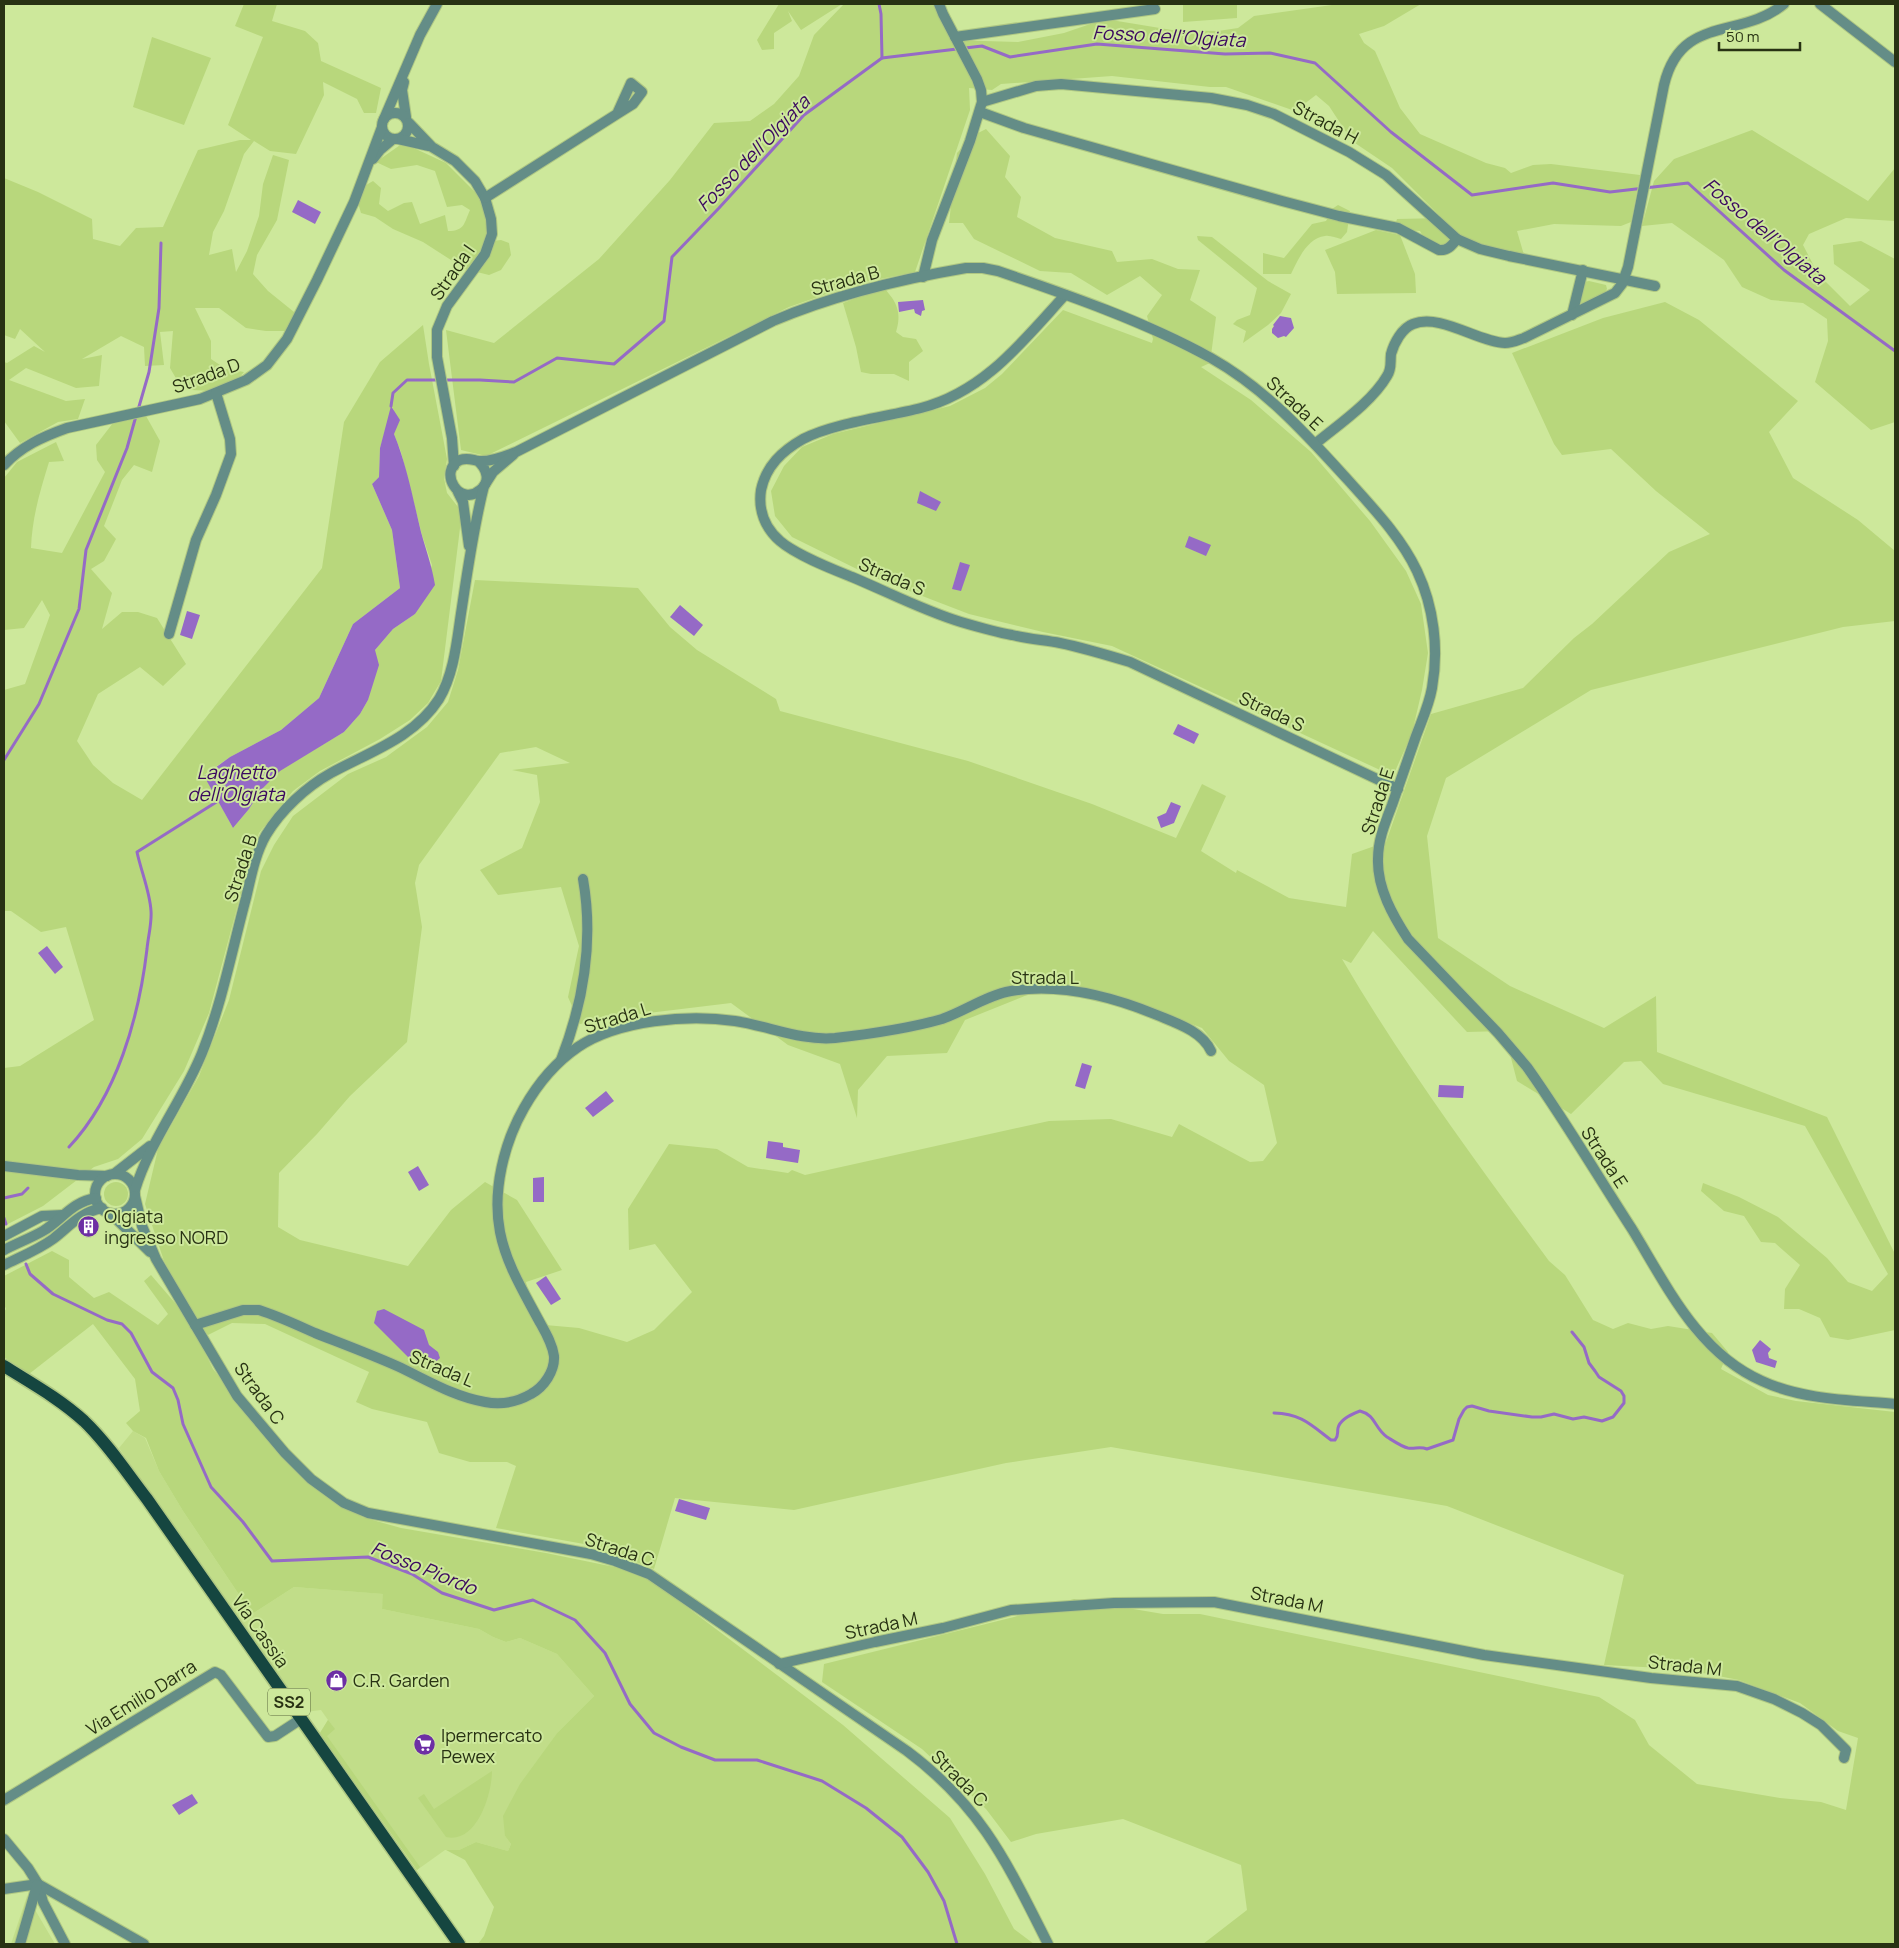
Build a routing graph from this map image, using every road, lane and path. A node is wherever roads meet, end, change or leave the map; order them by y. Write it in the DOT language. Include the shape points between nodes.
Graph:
graph roads {
  1 [pos="437,4"];
  2 [pos="939,4"];
  3 [pos="1784,4"];
  4 [pos="1820,4"];
  5 [pos="1155,9"];
  6 [pos="959,45"];
  7 [pos="412,55"];
  8 [pos="1895,62"];
  9 [pos="981,107"];
  10 [pos="617,114"];
  11 [pos="407,120"];
  12 [pos="383,123"];
  13 [pos="395,139"];
  14 [pos="432,147"];
  15 [pos="367,168"];
  16 [pos="485,198"];
  17 [pos="1457,239"];
  18 [pos="1583,270"];
  19 [pos="923,277"];
  20 [pos="1625,278"];
  21 [pos="1654,286"];
  22 [pos="1065,295"];
  23 [pos="1572,314"];
  24 [pos="216,393"];
  25 [pos="452,438"];
  26 [pos="1315,444"];
  27 [pos="516,452"];
  28 [pos="476,460"];
  29 [pos="4,465"];
  30 [pos="454,466"];
  31 [pos="484,486"];
  32 [pos="458,492"];
  33 [pos="470,557"];
  34 [pos="169,634"];
  35 [pos="1398,789"];
  36 [pos="583,879"];
  37 [pos="1211,1051"];
  38 [pos="560,1063"];
  39 [pos="154,1142"];
  40 [pos="4,1166"];
  41 [pos="78,1175"];
  42 [pos="111,1175"];
  43 [pos="135,1193"];
  44 [pos="96,1194"];
  45 [pos="106,1210"];
  46 [pos="59,1216"];
  47 [pos="65,1228"];
  48 [pos="45,1230"];
  49 [pos="4,1236"];
  50 [pos="4,1250"];
  51 [pos="156,1258"];
  52 [pos="4,1265"];
  53 [pos="195,1325"];
  54 [pos="4,1366"];
  55 [pos="1895,1404"];
  56 [pos="779,1664"];
  57 [pos="301,1719"];
  58 [pos="1844,1758"];
  59 [pos="4,1800"];
  60 [pos="4,1839"];
  61 [pos="38,1884"];
  62 [pos="4,1889"];
  63 [pos="20,1944"];
  64 [pos="66,1944"];
  65 [pos="144,1944"];
  66 [pos="459,1944"];
  67 [pos="1048,1944"];
  1 -- 7 [label="street, Strada D"];
  2 -- 6 [label="street"];
  3 -- 20 [label="street" via="1754,20 1700,35 1679,52 1668,69"];
  4 -- 8 [label="street"];
  5 -- 6 [label="street"];
  6 -- 9 [label="street" via="979,84"];
  7 -- 11 [label="street, Strada D" via="402,90"];
  7 -- 12 [label="street, Strada D"];
  9 -- 17 [label="street" via="1024,128 1339,216 1398,228 1439,250 1446,249"];
  9 -- 17 [label="street, Strada H" via="1036,86 1054,84 1212,98 1247,105 1290,122 1373,167 1400,186"];
  9 -- 19 [label="street" via="932,240"];
  10 -- 16 [label="street"];
  11 -- 12 [label="street" via="396,112 389,114"];
  11 -- 13 [label="street" via="409,127 405,135"];
  11 -- 14 [label="street, Strada I"];
  12 -- 13 [label="street" via="385,135"];
  12 -- 15 [label="street, Strada D"];
  13 -- 14 [label="street, Strada I"];
  13 -- 15 [label="street, Strada D" via="380,150"];
  14 -- 16 [label="street, Strada I" via="475,181"];
  15 -- 24 [label="street, Strada D" via="317,280 281,348 260,371"];
  16 -- 25 [label="street, Strada I" via="492,226 489,246 442,313 436,330 437,357"];
  17 -- 18 [label="street, Strada H" via="1502,254"];
  18 -- 20 [label="street, Strada H"];
  18 -- 23 [label="street"];
  19 -- 22 [label="street, Strada E" via="966,268 983,268"];
  19 -- 27 [label="street, Strada B" via="843,295 780,318"];
  20 -- 21 [label="street, Strada H"];
  20 -- 23 [label="street" via="1612,296"];
  22 -- 26 [label="street, Strada E" via="1153,330 1210,358 1269,398"];
  22 -- 35 [label="street, Strada S" via="1001,363 961,392 922,408 824,431 786,450 768,471 761,492 762,514 770,530 790,549 958,621 1130,662"];
  23 -- 26 [label="street" via="1507,343 1445,324 1413,324 1403,332 1394,348 1384,380 1360,407"];
  24 -- 29 [label="street, Strada D" via="67,428 26,445"];
  24 -- 34 [label="street" via="230,439 231,454 196,540"];
  25 -- 28 [label="street" via="466,455"];
  25 -- 30 [label="street, Strada I"];
  26 -- 35 [label="street, Strada E" via="1403,547 1427,596 1434,632 1434,675 1427,706"];
  27 -- 28 [label="street, Strada B"];
  27 -- 31 [label="street, Strada B" via="493,472"];
  28 -- 30 [label="street" via="462,459"];
  28 -- 31 [label="street" via="486,469"];
  30 -- 32 [label="street" via="450,477"];
  31 -- 32 [label="street" via="470,495"];
  31 -- 33 [label="street, Strada B"];
  32 -- 33 [label="street, Strada B" via="463,502"];
  33 -- 39 [label="street, Strada B" via="454,657 438,699 420,721 395,740 315,783 266,835 257,856 202,1053 179,1101"];
  35 -- 55 [label="street, Strada E" via="1381,836 1378,860 1383,890 1394,917 1408,939 1527,1067 1672,1295 1701,1335 1733,1365 1778,1388 1815,1396"];
  36 -- 38 [label="street" via="588,937 583,985 574,1027"];
  37 -- 38 [label="street, Strada L" via="1204,1039 1194,1033 1126,1003 1077,991 1034,990 1000,994 953,1015 903,1028 828,1038 808,1038 720,1019 660,1020 594,1038"];
  38 -- 53 [label="street, Strada L" via="533,1094 515,1126 502,1170 497,1204 506,1256 553,1351 551,1372 533,1393 499,1403 473,1399 259,1310 243,1310"];
  39 -- 42 [label="street, Strada B"];
  39 -- 43 [label="street, Strada B"];
  40 -- 41 [label="street"];
  41 -- 42 [label="street"];
  41 -- 44 [label="street"];
  42 -- 43 [label="street" via="119,1174 129,1180"];
  42 -- 44 [label="street" via="102,1179"];
  43 -- 45 [label="street" via="129,1208 116,1214"];
  43 -- 51 [label="street, Strada C" via="145,1233"];
  44 -- 45 [label="street"];
  44 -- 46 [label="street" via="90,1204"];
  45 -- 47 [label="street"];
  45 -- 51 [label="street, Strada C"];
  46 -- 48 [label="street"];
  46 -- 49 [label="street" via="42,1216"];
  47 -- 48 [label="street"];
  47 -- 52 [label="street" via="48,1242"];
  48 -- 50 [label="street"];
  51 -- 53 [label="street, Strada C"];
  53 -- 56 [label="street, Strada C" via="237,1396 270,1436 311,1479 344,1503 380,1516 579,1552 635,1568 671,1588"];
  54 -- 57 [label="main road, Via Cassia / SS2" via="64,1405 103,1442 147,1499"];
  56 -- 58 [label="street, Strada M" via="1011,1610 1114,1603 1214,1602 1484,1655 1651,1678 1737,1686 1787,1705 1821,1725 1846,1750"];
  56 -- 67 [label="street, Strada C" via="907,1751 957,1794 1002,1854"];
  57 -- 59 [label="street, Via Emilio Darra" via="268,1737 222,1675 215,1672"];
  57 -- 66 [label="main road, Via Cassia / SS2"];
  60 -- 61 [label="street"];
  61 -- 62 [label="street"];
  61 -- 63 [label="street"];
  61 -- 64 [label="street" via="43,1902"];
  61 -- 65 [label="street"];
}
